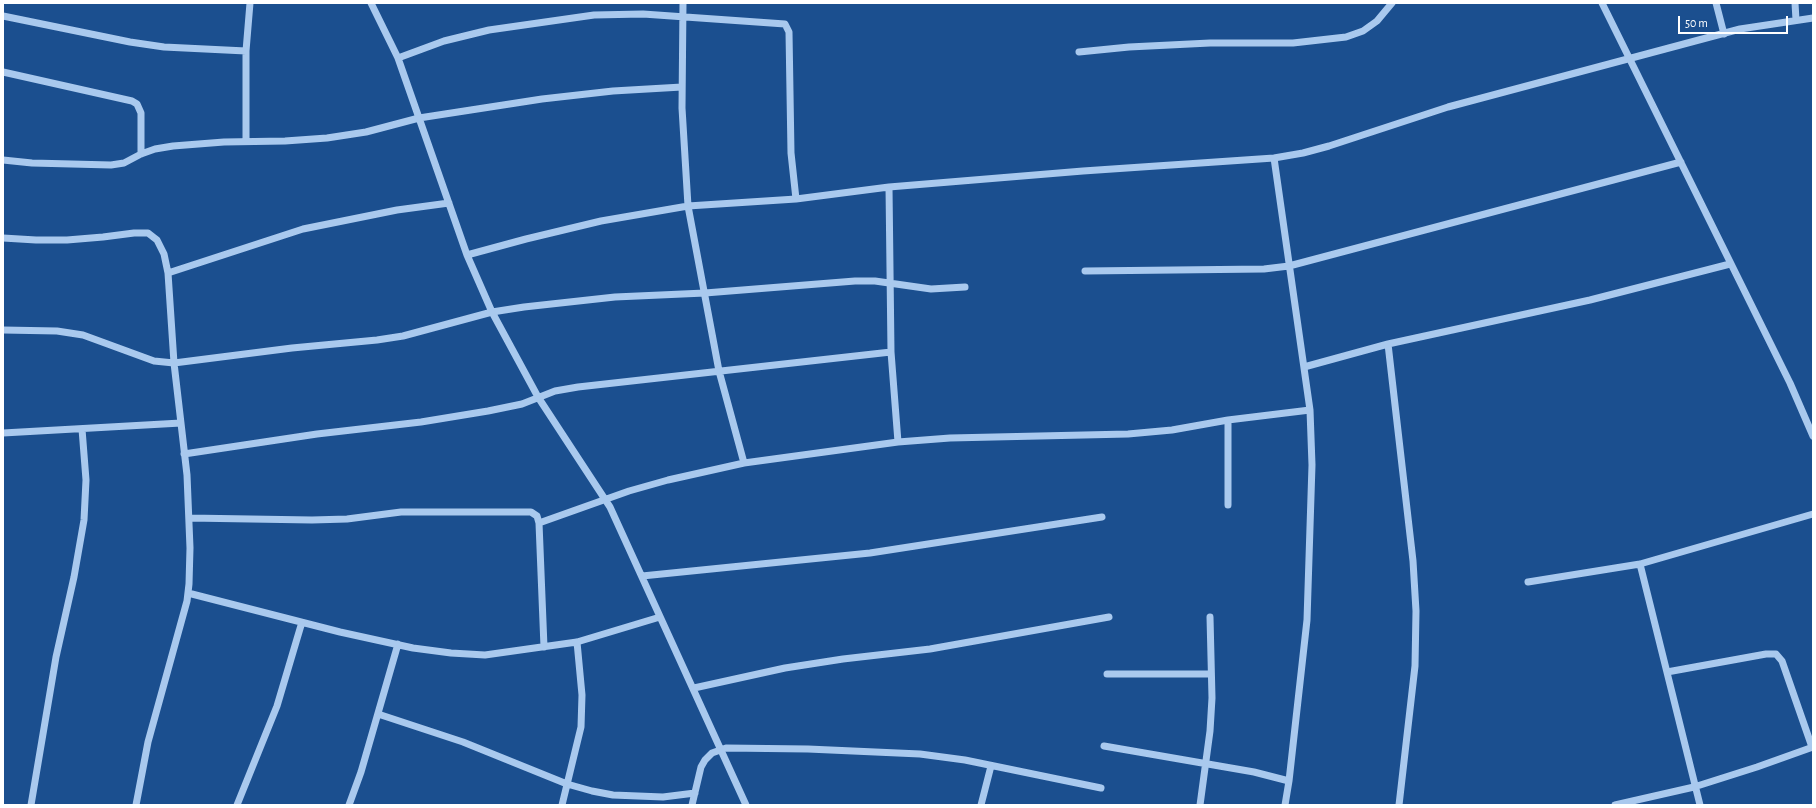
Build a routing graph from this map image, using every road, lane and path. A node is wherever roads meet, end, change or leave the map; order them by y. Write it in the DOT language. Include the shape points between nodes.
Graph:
graph roads {
  1 [pos="250,3"];
  2 [pos="371,3"];
  3 [pos="683,3"];
  4 [pos="1392,3"];
  5 [pos="1602,3"];
  6 [pos="1716,3"];
  7 [pos="1795,3"];
  8 [pos="3,16"];
  9 [pos="682,17"];
  10 [pos="1813,18"];
  11 [pos="1796,20"];
  12 [pos="1724,34"];
  13 [pos="246,51"];
  14 [pos="1079,52"];
  15 [pos="398,58"];
  16 [pos="1630,59"];
  17 [pos="3,72"];
  18 [pos="682,87"];
  19 [pos="419,118"];
  20 [pos="246,141"];
  21 [pos="141,154"];
  22 [pos="1274,158"];
  23 [pos="3,160"];
  24 [pos="1681,162"];
  25 [pos="889,187"];
  26 [pos="796,198"];
  27 [pos="449,203"];
  28 [pos="688,206"];
  29 [pos="3,238"];
  30 [pos="467,255"];
  31 [pos="1730,264"];
  32 [pos="1289,266"];
  33 [pos="1085,271"];
  34 [pos="168,273"];
  35 [pos="890,283"];
  36 [pos="965,287"];
  37 [pos="704,293"];
  38 [pos="492,312"];
  39 [pos="3,330"];
  40 [pos="1388,344"];
  41 [pos="891,352"];
  42 [pos="174,363"];
  43 [pos="1304,367"];
  44 [pos="719,370"];
  45 [pos="538,396"];
  46 [pos="1310,410"];
  47 [pos="1228,420"];
  48 [pos="181,423"];
  49 [pos="82,429"];
  50 [pos="3,434"];
  51 [pos="1813,436"];
  52 [pos="898,442"];
  53 [pos="184,454"];
  54 [pos="744,463"];
  55 [pos="606,501"];
  56 [pos="1228,505"];
  57 [pos="1813,514"];
  58 [pos="1102,517"];
  59 [pos="189,518"];
  60 [pos="539,523"];
  61 [pos="1640,564"];
  62 [pos="642,576"];
  63 [pos="1528,582"];
  64 [pos="188,593"];
  65 [pos="660,617"];
  66 [pos="1109,617"];
  67 [pos="1210,617"];
  68 [pos="302,622"];
  69 [pos="577,642"];
  70 [pos="398,644"];
  71 [pos="544,647"];
  72 [pos="1667,672"];
  73 [pos="1107,674"];
  74 [pos="1211,674"];
  75 [pos="694,688"];
  76 [pos="378,714"];
  77 [pos="1104,746"];
  78 [pos="1812,747"];
  79 [pos="722,749"];
  80 [pos="1204,763"];
  81 [pos="991,766"];
  82 [pos="1290,781"];
  83 [pos="567,784"];
  84 [pos="1694,787"];
  85 [pos="1101,788"];
  86 [pos="695,793"];
  87 [pos="31,805"];
  88 [pos="136,805"];
  89 [pos="237,805"];
  90 [pos="349,805"];
  91 [pos="562,805"];
  92 [pos="692,805"];
  93 [pos="746,805"];
  94 [pos="981,805"];
  95 [pos="1200,805"];
  96 [pos="1285,805"];
  97 [pos="1400,805"];
  98 [pos="1615,805"];
  99 [pos="1700,805"];
  1 -- 13 [label="street"];
  2 -- 15 [label="street"];
  3 -- 9 [label="street"];
  4 -- 14 [label="street" via="1377,21 1363,31 1327,40 1293,43 1210,43"];
  5 -- 16 [label="street"];
  6 -- 12 [label="street"];
  7 -- 11 [label="street"];
  8 -- 13 [label="street" via="164,48"];
  9 -- 15 [label="street" via="643,14 594,15 536,23 490,30"];
  9 -- 18 [label="street"];
  9 -- 26 [label="street" via="772,22 787,26 791,153"];
  10 -- 11 [label="street"];
  11 -- 12 [label="street"];
  12 -- 16 [label="street"];
  13 -- 20 [label="street"];
  15 -- 19 [label="street"];
  16 -- 22 [label="street" via="1448,107 1329,146"];
  16 -- 24 [label="street"];
  17 -- 21 [label="street" via="132,101 137,104 141,113"];
  18 -- 19 [label="street" via="542,98"];
  18 -- 28 [label="street"];
  19 -- 20 [label="street" via="366,132 327,138"];
  19 -- 27 [label="street"];
  20 -- 21 [label="street" via="173,146"];
  21 -- 23 [label="street" via="124,163 111,165 32,164"];
  22 -- 25 [label="street" via="1083,170"];
  22 -- 32 [label="street"];
  24 -- 31 [label="street"];
  24 -- 32 [label="street"];
  25 -- 26 [label="street"];
  25 -- 35 [label="street"];
  26 -- 28 [label="street"];
  27 -- 30 [label="street"];
  27 -- 34 [label="street" via="397,210 303,229"];
  28 -- 30 [label="street" via="601,221"];
  28 -- 37 [label="street"];
  29 -- 34 [label="street" via="67,240 148,233 154,236 160,245"];
  30 -- 38 [label="street"];
  31 -- 40 [label="street" via="1590,300"];
  31 -- 51 [label="street" via="1790,383"];
  32 -- 33 [label="street" via="1264,269"];
  32 -- 43 [label="street"];
  34 -- 42 [label="street"];
  35 -- 36 [label="street" via="931,288"];
  35 -- 37 [label="street" via="855,281"];
  35 -- 41 [label="street"];
  37 -- 38 [label="street" via="615,297 524,306"];
  37 -- 44 [label="street"];
  38 -- 42 [label="street" via="403,336"];
  38 -- 45 [label="street"];
  39 -- 42 [label="street" via="57,331 83,335 154,361"];
  40 -- 43 [label="street"];
  40 -- 97 [label="street" via="1413,561 1416,611 1414,666"];
  41 -- 44 [label="street"];
  41 -- 52 [label="street"];
  42 -- 48 [label="street"];
  43 -- 46 [label="street"];
  44 -- 45 [label="street" via="578,387"];
  44 -- 54 [label="street"];
  45 -- 53 [label="street" via="522,404 420,422"];
  45 -- 55 [label="street"];
  46 -- 47 [label="street"];
  46 -- 82 [label="street" via="1312,465 1307,620"];
  47 -- 52 [label="street" via="1172,430 1128,434 950,438"];
  47 -- 56 [label="street"];
  48 -- 49 [label="street"];
  48 -- 53 [label="street"];
  49 -- 50 [label="street"];
  49 -- 87 [label="street" via="86,480 84,520 56,657"];
  52 -- 54 [label="street"];
  53 -- 59 [label="street"];
  54 -- 55 [label="street" via="668,480 629,491"];
  55 -- 60 [label="street"];
  55 -- 62 [label="street"];
  57 -- 61 [label="street"];
  58 -- 62 [label="street" via="870,553"];
  59 -- 60 [label="street" via="312,520 348,519 401,512 516,511 534,514"];
  59 -- 64 [label="street"];
  60 -- 71 [label="street"];
  61 -- 63 [label="street"];
  61 -- 72 [label="street"];
  62 -- 65 [label="street"];
  64 -- 68 [label="street"];
  64 -- 88 [label="street" via="148,742"];
  65 -- 69 [label="street"];
  65 -- 75 [label="street"];
  66 -- 75 [label="street" via="930,649 785,668"];
  67 -- 74 [label="street"];
  68 -- 70 [label="street"];
  68 -- 89 [label="street" via="277,706"];
  69 -- 71 [label="street"];
  69 -- 83 [label="street" via="582,695 581,727"];
  70 -- 71 [label="street" via="451,653 485,655"];
  70 -- 76 [label="street"];
  72 -- 78 [label="street" via="1776,654 1782,661"];
  72 -- 84 [label="street"];
  73 -- 74 [label="street"];
  74 -- 80 [label="street" via="1210,731"];
  75 -- 79 [label="street"];
  76 -- 83 [label="street" via="463,742"];
  76 -- 90 [label="street"];
  77 -- 80 [label="street"];
  78 -- 84 [label="street"];
  79 -- 81 [label="street" via="886,752 965,760"];
  79 -- 86 [label="street" via="704,760"];
  79 -- 93 [label="street"];
  80 -- 82 [label="street"];
  80 -- 95 [label="street"];
  81 -- 85 [label="street"];
  81 -- 94 [label="street"];
  82 -- 96 [label="street"];
  83 -- 86 [label="street" via="613,795 663,797"];
  83 -- 91 [label="street"];
  84 -- 98 [label="street"];
  84 -- 99 [label="street"];
  86 -- 92 [label="street"];
}
